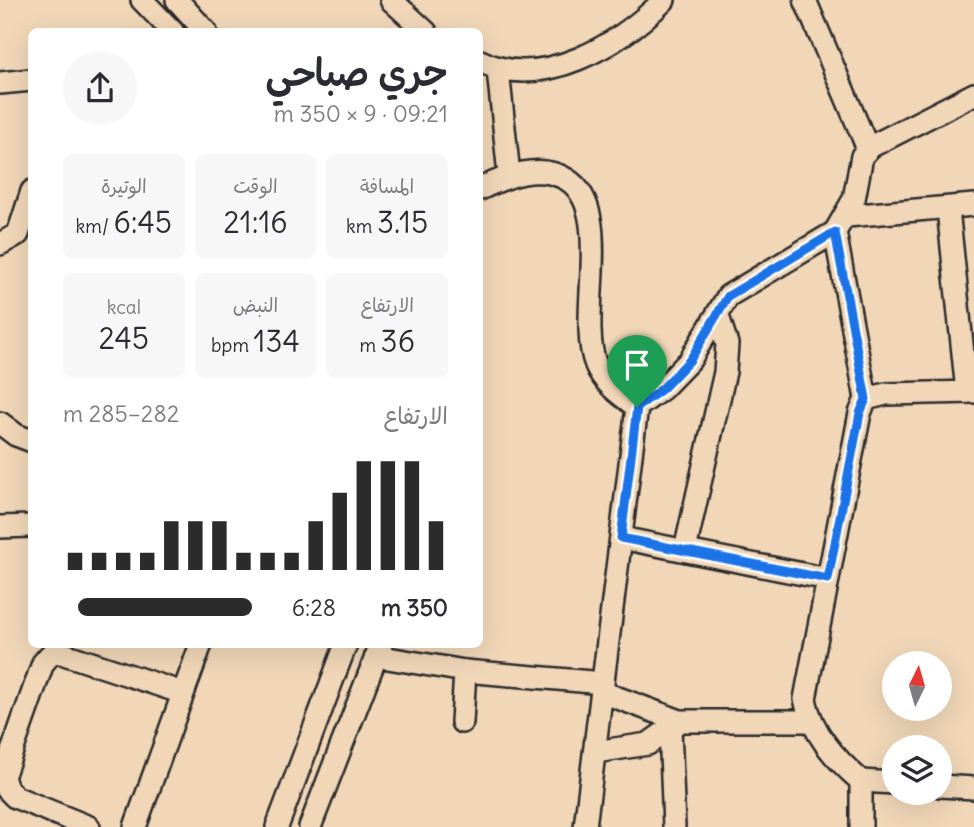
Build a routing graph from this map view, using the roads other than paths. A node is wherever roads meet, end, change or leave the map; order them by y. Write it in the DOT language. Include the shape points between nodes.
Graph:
graph roads {
  1 [pos="142,0"];
  2 [pos="177,0"];
  3 [pos="391,0"];
  4 [pos="664,0"];
  5 [pos="805,0"];
  6 [pos="169,28"];
  7 [pos="202,28"];
  8 [pos="422,28"];
  9 [pos="489,66"];
  10 [pos="28,80"];
  11 [pos="0,83"];
  12 [pos="974,94"];
  13 [pos="869,149"];
  14 [pos="509,175"];
  15 [pos="483,188"];
  16 [pos="28,203"];
  17 [pos="974,205"];
  18 [pos="948,209"];
  19 [pos="841,224"];
  20 [pos="0,244"];
  21 [pos="718,316"];
  22 [pos="971,392"];
  23 [pos="866,399"];
  24 [pos="637,407"];
  25 [pos="0,423"];
  26 [pos="28,439"];
  27 [pos="28,526"];
  28 [pos="0,527"];
  29 [pos="621,538"];
  30 [pos="685,550"];
  31 [pos="828,579"];
  32 [pos="200,648"];
  33 [pos="344,648"];
  34 [pos="379,650"];
  35 [pos="465,671"];
  36 [pos="603,688"];
  37 [pos="183,693"];
  38 [pos="809,721"];
  39 [pos="462,722"];
  40 [pos="675,725"];
  41 [pos="595,752"];
  42 [pos="862,781"];
  43 [pos="882,782"];
  44 [pos="952,787"];
  45 [pos="974,788"];
  46 [pos="89,827"];
  47 [pos="135,827"];
  48 [pos="277,827"];
  49 [pos="310,827"];
  50 [pos="586,827"];
  51 [pos="674,827"];
  52 [pos="861,827"];
  1 -- 6 [label="street"];
  2 -- 7 [label="street"];
  3 -- 8 [label="street"];
  4 -- 9 [label="street" via="641,22 595,50 546,70"];
  5 -- 13 [label="street"];
  9 -- 14 [label="street"];
  10 -- 11 [label="street"];
  12 -- 13 [label="street"];
  13 -- 19 [label="street" via="862,156 854,199"];
  14 -- 15 [label="street"];
  14 -- 24 [label="street" via="546,171 570,182 583,199 591,217 595,363 614,389"];
  16 -- 20 [label="street" via="18,233"];
  17 -- 18 [label="street"];
  18 -- 19 [label="street"];
  18 -- 22 [label="street"];
  19 -- 21 [label="street" via="728,296"];
  19 -- 23 [label="street"];
  21 -- 24 [label="street" via="690,360"];
  21 -- 30 [label="street" via="727,344 725,372"];
  22 -- 23 [label="street" via="886,394"];
  23 -- 31 [label="street"];
  24 -- 29 [label="street"];
  25 -- 26 [label="street"];
  27 -- 28 [label="street"];
  29 -- 30 [label="street"];
  29 -- 36 [label="street"];
  30 -- 31 [label="street"];
  31 -- 38 [label="street" via="805,699"];
  32 -- 37 [label="street"];
  33 -- 48 [label="street"];
  34 -- 35 [label="street"];
  34 -- 49 [label="street"];
  35 -- 36 [label="street"];
  35 -- 39 [label="street"];
  36 -- 40 [label="street"];
  36 -- 41 [label="street"];
  37 -- 46 [label="street" via="58,652 43,663 3,777 15,797"];
  37 -- 47 [label="street"];
  38 -- 40 [label="street"];
  38 -- 42 [label="street"];
  40 -- 41 [label="street" via="648,744"];
  40 -- 51 [label="street"];
  41 -- 50 [label="street"];
  42 -- 43 [label="street"];
  42 -- 52 [label="street"];
  44 -- 45 [label="street"];
}
